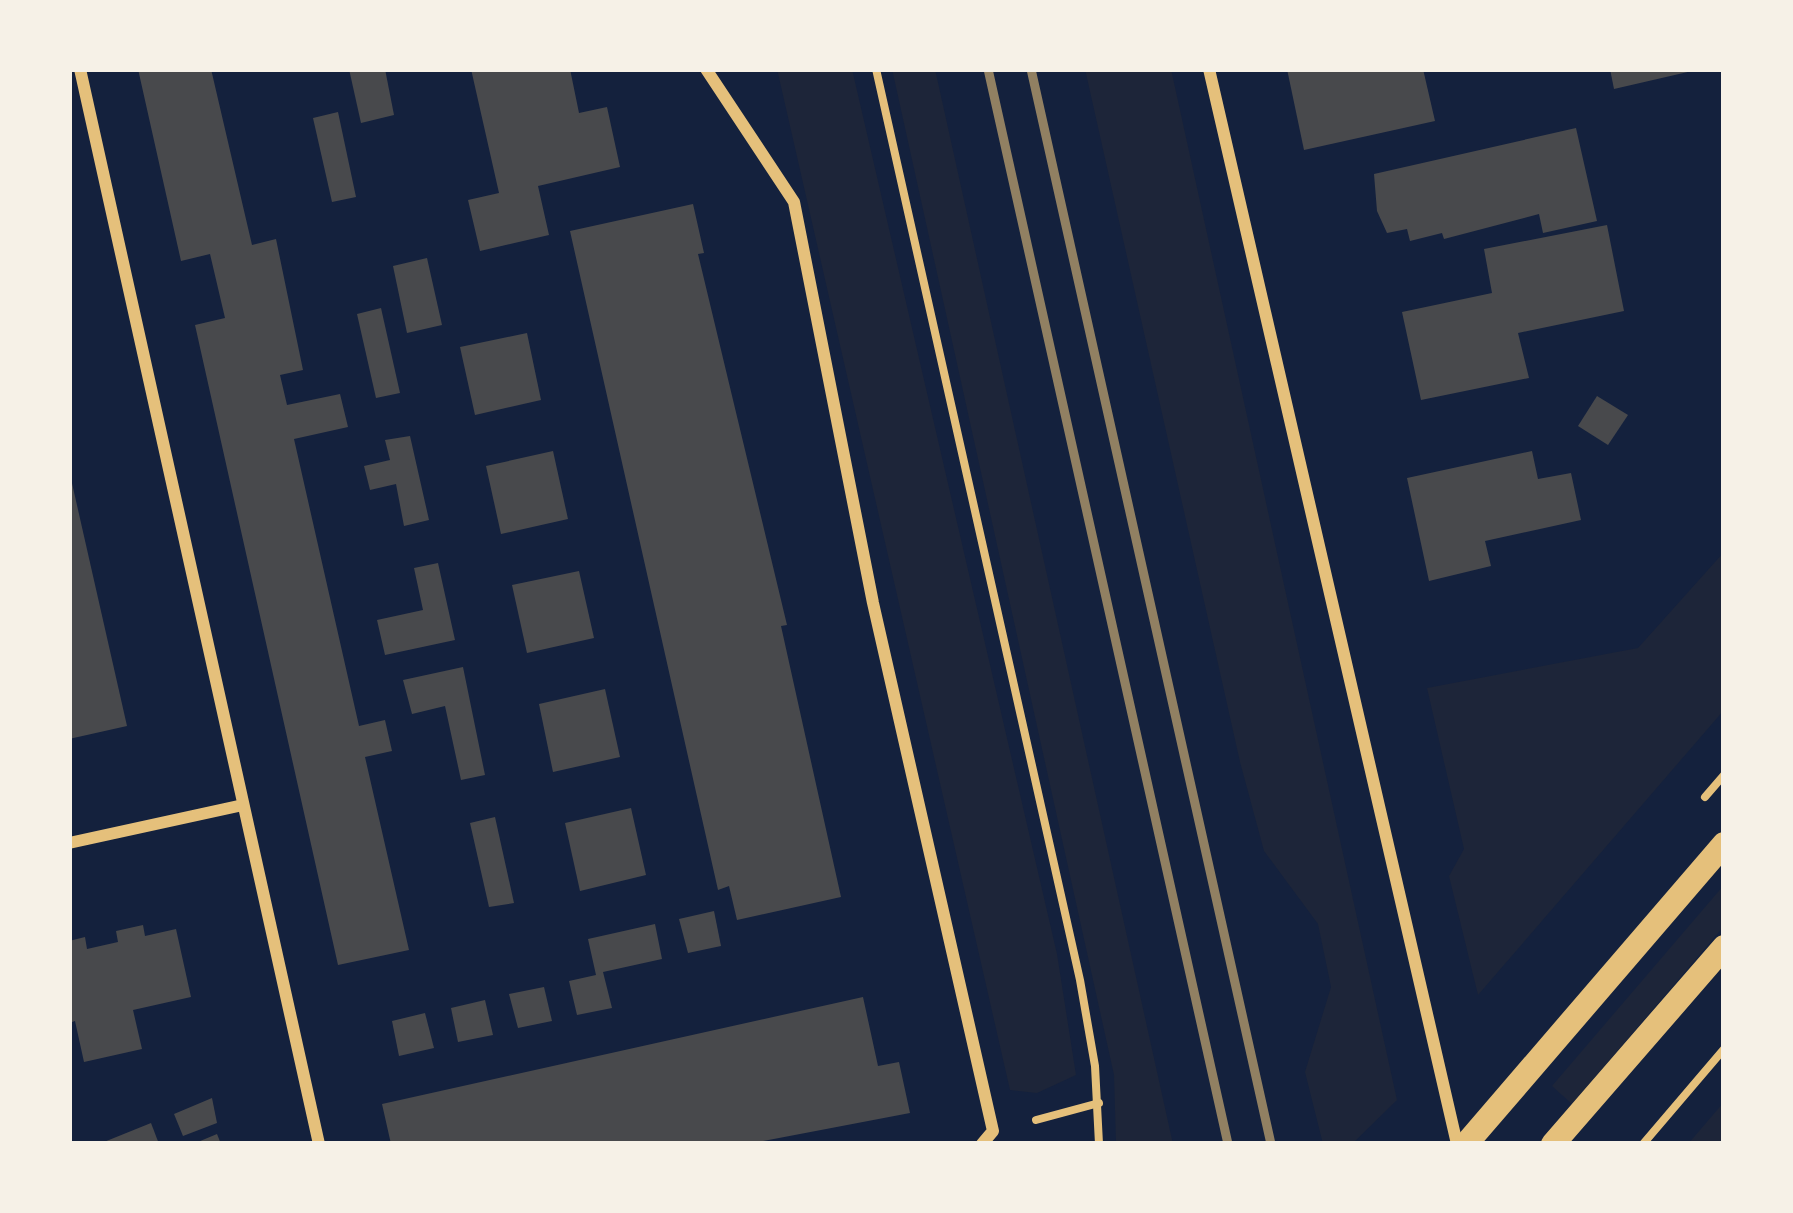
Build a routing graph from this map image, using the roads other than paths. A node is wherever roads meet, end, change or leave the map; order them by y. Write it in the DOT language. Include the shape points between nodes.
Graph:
graph roads {
  1 [pos="80,69"];
  2 [pos="706,69"];
  3 [pos="1209,69"];
  4 [pos="243,805"];
  5 [pos="69,843"];
  6 [pos="1724,844"];
  7 [pos="1724,947"];
  8 [pos="319,1144"];
  9 [pos="982,1144"];
  10 [pos="1462,1144"];
  11 [pos="1553,1144"];
  1 -- 4 [label="street"];
  2 -- 9 [label="street" via="794,202 873,603 993,1131"];
  3 -- 10 [label="street"];
  4 -- 5 [label="street"];
  4 -- 8 [label="street"];
  6 -- 10 [label="main road"];
  7 -- 11 [label="main road"];
}
